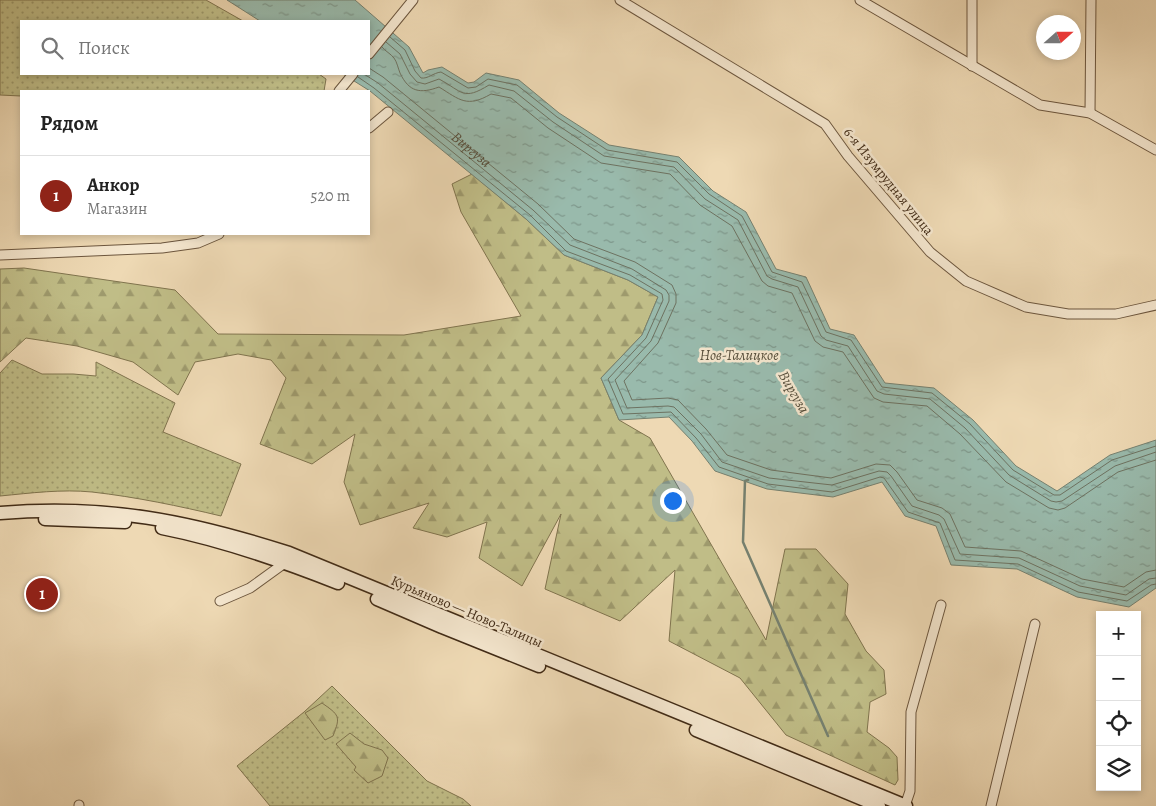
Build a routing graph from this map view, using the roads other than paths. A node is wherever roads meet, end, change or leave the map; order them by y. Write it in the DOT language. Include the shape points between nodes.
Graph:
graph roads {
  1 [pos="620,0"];
  2 [pos="860,0"];
  3 [pos="972,0"];
  4 [pos="1091,0"];
  5 [pos="410,3"];
  6 [pos="370,53"];
  7 [pos="972,66"];
  8 [pos="352,75"];
  9 [pos="342,88"];
  10 [pos="388,112"];
  11 [pos="1090,113"];
  12 [pos="370,127"];
  13 [pos="1156,150"];
  14 [pos="217,235"];
  15 [pos="0,255"];
  16 [pos="1156,305"];
  17 [pos="0,513"];
  18 [pos="0,522"];
  19 [pos="286,562"];
  20 [pos="220,601"];
  21 [pos="941,605"];
  22 [pos="1035,624"];
  23 [pos="879,806"];
  24 [pos="905,806"];
  25 [pos="991,806"];
  1 -- 16 [label="street, 6-я Изумрудная улица" via="825,124 848,156 930,252 966,281 1026,307 1068,314 1116,314"];
  2 -- 7 [label="street"];
  3 -- 7 [label="street"];
  4 -- 11 [label="street"];
  5 -- 6 [label="street"];
  7 -- 11 [label="street" via="1040,105"];
  8 -- 9 [label="street"];
  10 -- 12 [label="street"];
  11 -- 13 [label="street"];
  14 -- 15 [label="street" via="198,243 162,248"];
  17 -- 24 [label="main road, Курьяново — Ново-Талицы" via="111,512 187,524 234,536 289,554"];
  18 -- 19 [label="main road, Курьяново — Ново-Талицы" via="55,519 138,524 233,544"];
  19 -- 20 [label="street" via="250,588"];
  19 -- 23 [label="main road, Курьяново — Ново-Талицы"];
  21 -- 24 [label="street" via="911,712 910,791"];
  22 -- 25 [label="street"];
}
